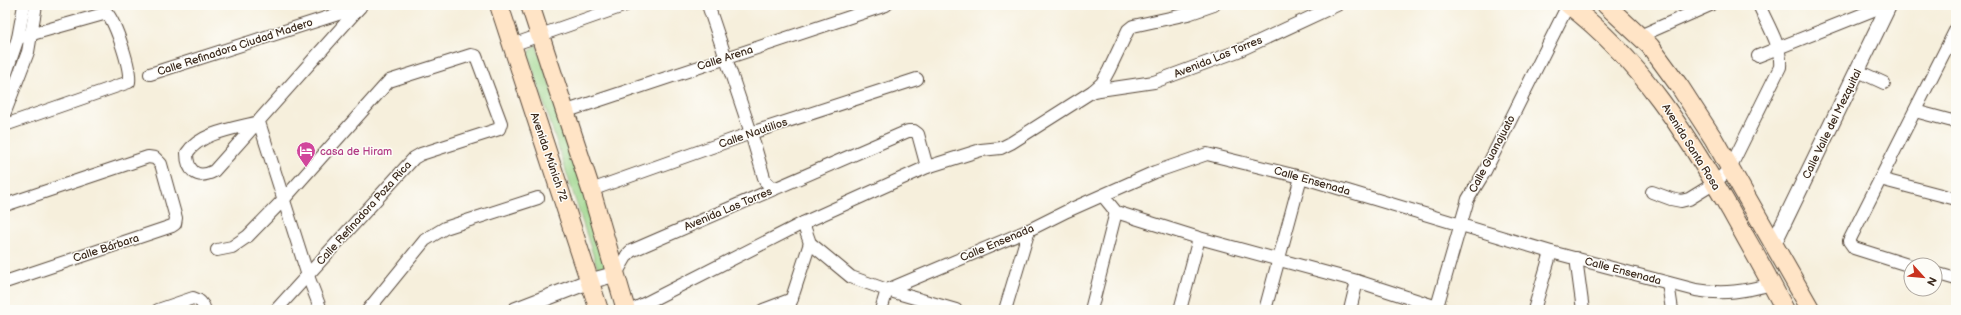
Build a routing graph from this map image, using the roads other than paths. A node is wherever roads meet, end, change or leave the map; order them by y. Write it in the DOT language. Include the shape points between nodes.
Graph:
graph roads {
  1 [pos="24,5"];
  2 [pos="36,5"];
  3 [pos="499,5"];
  4 [pos="530,5"];
  5 [pos="626,5"];
  6 [pos="708,5"];
  7 [pos="886,5"];
  8 [pos="1214,5"];
  9 [pos="1337,5"];
  10 [pos="1568,5"];
  11 [pos="1606,5"];
  12 [pos="1710,5"];
  13 [pos="1759,5"];
  14 [pos="1886,5"];
  15 [pos="1889,5"];
  16 [pos="362,6"];
  17 [pos="1956,29"];
  18 [pos="32,34"];
  19 [pos="539,34"];
  20 [pos="1640,36"];
  21 [pos="18,38"];
  22 [pos="1952,44"];
  23 [pos="512,45"];
  24 [pos="1777,47"];
  25 [pos="1758,56"];
  26 [pos="726,58"];
  27 [pos="1858,71"];
  28 [pos="150,74"];
  29 [pos="5,76"];
  30 [pos="917,79"];
  31 [pos="1884,83"];
  32 [pos="1093,91"];
  33 [pos="1915,111"];
  34 [pos="5,112"];
  35 [pos="564,112"];
  36 [pos="259,122"];
  37 [pos="1956,122"];
  38 [pos="5,125"];
  39 [pos="751,133"];
  40 [pos="927,167"];
  41 [pos="1730,168"];
  42 [pos="1301,177"];
  43 [pos="1880,179"];
  44 [pos="1715,183"];
  45 [pos="774,189"];
  46 [pos="591,190"];
  47 [pos="1652,192"];
  48 [pos="1103,196"];
  49 [pos="538,198"];
  50 [pos="284,199"];
  51 [pos="1956,199"];
  52 [pos="5,205"];
  53 [pos="1116,212"];
  54 [pos="803,223"];
  55 [pos="1461,224"];
  56 [pos="1029,230"];
  57 [pos="1199,238"];
  58 [pos="810,243"];
  59 [pos="1774,243"];
  60 [pos="217,250"];
  61 [pos="1551,252"];
  62 [pos="1576,258"];
  63 [pos="1279,260"];
  64 [pos="1903,263"];
  65 [pos="616,274"];
  66 [pos="308,276"];
  67 [pos="1943,276"];
  68 [pos="590,280"];
  69 [pos="1956,280"];
  70 [pos="1357,281"];
  71 [pos="5,282"];
  72 [pos="1668,283"];
  73 [pos="1772,284"];
  74 [pos="887,290"];
  75 [pos="790,304"];
  76 [pos="1437,308"];
  77 [pos="1673,309"];
  78 [pos="158,310"];
  79 [pos="205,310"];
  80 [pos="276,310"];
  81 [pos="321,310"];
  82 [pos="368,310"];
  83 [pos="515,310"];
  84 [pos="599,310"];
  85 [pos="626,310"];
  86 [pos="632,310"];
  87 [pos="763,310"];
  88 [pos="881,310"];
  89 [pos="956,310"];
  90 [pos="1005,310"];
  91 [pos="1091,310"];
  92 [pos="1180,310"];
  93 [pos="1265,310"];
  94 [pos="1350,310"];
  95 [pos="1534,310"];
  96 [pos="1583,310"];
  97 [pos="1784,310"];
  98 [pos="1811,310"];
  1 -- 21 [label="street"];
  2 -- 18 [label="street"];
  3 -- 23 [label="main road, Avenida Múnich 72"];
  4 -- 19 [label="main road"];
  5 -- 19 [label="street"];
  6 -- 26 [label="street"];
  7 -- 26 [label="street, Calle Arena"];
  8 -- 32 [label="street, Avenida Las Torres" via="1188,14 1133,26 1128,30 1102,83"];
  9 -- 32 [label="street, Avenida Las Torres" via="1238,51 1154,82"];
  10 -- 44 [label="main road, Avenida Santa Rosa" via="1593,23 1640,73 1676,122"];
  10 -- 55 [label="street, Calle Guanajuato" via="1486,171 1468,199"];
  11 -- 20 [label="main road, Avenida Santa Rosa"];
  12 -- 20 [label="street"];
  13 -- 24 [label="street"];
  14 -- 24 [label="street"];
  15 -- 27 [label="street, Calle Valle del Mezquital"];
  16 -- 28 [label="street, Calle Refinadora Ciudad Madero"];
  16 -- 36 [label="street"];
  17 -- 22 [label="street"];
  18 -- 21 [label="street"];
  18 -- 34 [label="street" via="28,52"];
  18 -- 38 [label="street" via="107,13 121,45 130,76 129,82"];
  19 -- 23 [label="street"];
  19 -- 35 [label="main road"];
  20 -- 41 [label="main road, Avenida Santa Rosa" via="1680,87"];
  21 -- 29 [label="street"];
  22 -- 33 [label="street"];
  23 -- 68 [label="main road, Avenida Múnich 72"];
  24 -- 25 [label="street"];
  24 -- 41 [label="street" via="1780,59 1776,78"];
  26 -- 35 [label="street, Calle Arena"];
  26 -- 39 [label="street"];
  27 -- 31 [label="street"];
  27 -- 59 [label="street, Calle Valle del Mezquital"];
  30 -- 39 [label="street, Calle Nautilios"];
  32 -- 40 [label="street, Avenida Las Torres" via="1001,148 981,150"];
  33 -- 37 [label="street"];
  33 -- 43 [label="street"];
  35 -- 46 [label="main road"];
  36 -- 36 [label="street" via="214,170 206,175 196,174 190,168 187,153 192,145 213,135"];
  36 -- 50 [label="street"];
  39 -- 45 [label="street" via="765,181"];
  39 -- 46 [label="street, Calle Nautilios"];
  40 -- 45 [label="street, Avenida Las Torres" via="918,134 908,131"];
  40 -- 54 [label="street, Avenida Las Torres"];
  41 -- 44 [label="street"];
  41 -- 59 [label="main road, Avenida Santa Rosa"];
  42 -- 48 [label="street, Calle Ensenada" via="1207,154 1155,172"];
  42 -- 55 [label="street, Calle Ensenada"];
  42 -- 63 [label="street"];
  43 -- 51 [label="street"];
  43 -- 64 [label="street" via="1849,241 1854,248"];
  44 -- 47 [label="street" via="1681,201"];
  44 -- 73 [label="main road, Avenida Santa Rosa"];
  45 -- 65 [label="street, Avenida Las Torres" via="631,251"];
  46 -- 65 [label="main road"];
  48 -- 53 [label="street"];
  48 -- 56 [label="street, Calle Ensenada"];
  49 -- 82 [label="street" via="435,232 425,240"];
  50 -- 60 [label="street" via="239,243"];
  50 -- 66 [label="street"];
  50 -- 66 [label="street, Calle Refinadora Poza Rica" via="389,81 471,55 476,56 501,122 499,129 414,158"];
  52 -- 71 [label="street, Calle Bárbara" via="148,157 155,158 161,164 176,218 172,226"];
  53 -- 57 [label="street"];
  53 -- 91 [label="street"];
  54 -- 58 [label="street"];
  54 -- 86 [label="street, Avenida Las Torres"];
  55 -- 61 [label="street, Calle Ensenada"];
  55 -- 76 [label="street, Calle Guanajuato"];
  56 -- 74 [label="street, Calle Ensenada"];
  56 -- 90 [label="street"];
  57 -- 63 [label="street"];
  57 -- 92 [label="street"];
  58 -- 74 [label="street" via="851,277"];
  58 -- 75 [label="street"];
  59 -- 98 [label="main road, Avenida Santa Rosa"];
  61 -- 62 [label="street, Calle Ensenada"];
  61 -- 95 [label="street"];
  62 -- 72 [label="street, Calle Ensenada"];
  62 -- 96 [label="street"];
  63 -- 70 [label="street"];
  63 -- 93 [label="street"];
  65 -- 68 [label="street"];
  65 -- 85 [label="main road"];
  66 -- 80 [label="street, Calle Refinadora Poza Rica"];
  66 -- 81 [label="street"];
  67 -- 69 [label="street"];
  68 -- 83 [label="street"];
  68 -- 84 [label="main road, Avenida Múnich 72"];
  70 -- 76 [label="street"];
  70 -- 94 [label="street"];
  72 -- 73 [label="street, Calle Ensenada" via="1714,294 1745,291"];
  72 -- 77 [label="street"];
  73 -- 97 [label="main road, Avenida Santa Rosa"];
  74 -- 88 [label="street"];
  74 -- 89 [label="street"];
  75 -- 87 [label="street"];
  78 -- 79 [label="street" via="193,298 203,303"];
}
